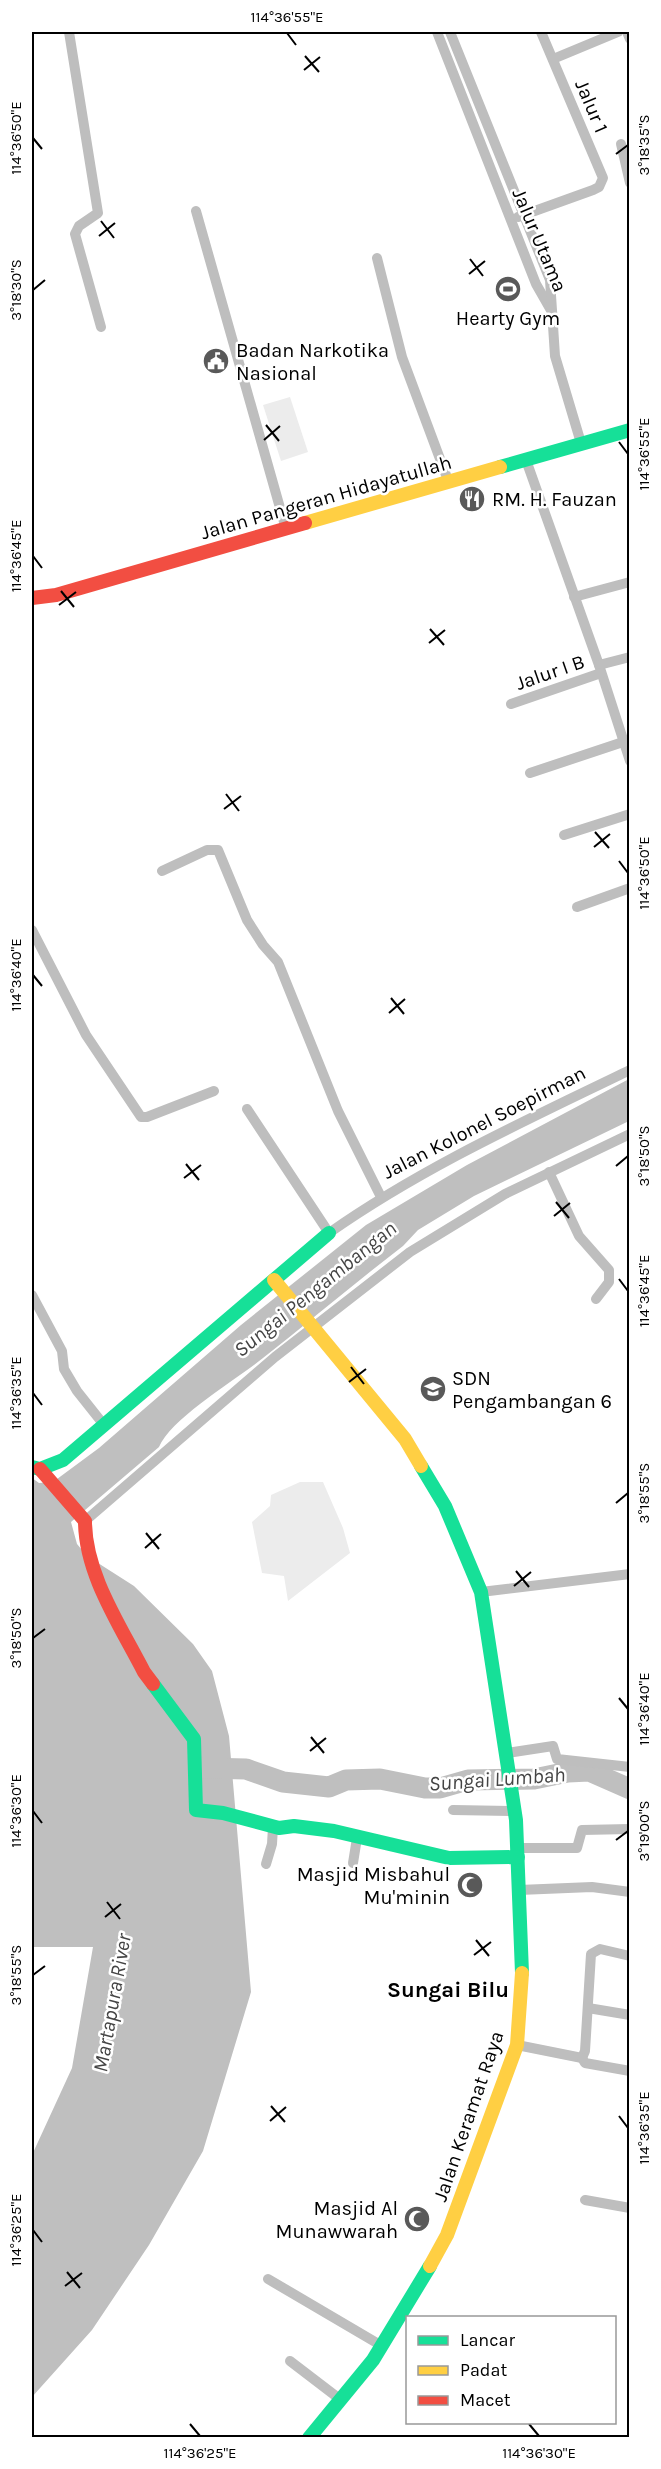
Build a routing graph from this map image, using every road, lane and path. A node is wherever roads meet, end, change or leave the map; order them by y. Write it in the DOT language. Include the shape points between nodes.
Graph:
graph roads {
  1 [pos="69,32"];
  2 [pos="437,32"];
  3 [pos="450,32"];
  4 [pos="541,32"];
  5 [pos="618,32"];
  6 [pos="627,32"];
  7 [pos="630,39"];
  8 [pos="553,60"];
  9 [pos="471,100"];
  10 [pos="621,144"];
  11 [pos="630,183"];
  12 [pos="196,211"];
  13 [pos="523,215"];
  14 [pos="511,220"];
  15 [pos="377,258"];
  16 [pos="553,314"];
  17 [pos="101,327"];
  18 [pos="630,430"];
  19 [pos="581,444"];
  20 [pos="526,460"];
  21 [pos="449,483"];
  22 [pos="286,529"];
  23 [pos="630,582"];
  24 [pos="574,597"];
  25 [pos="32,598"];
  26 [pos="630,657"];
  27 [pos="600,669"];
  28 [pos="511,704"];
  29 [pos="624,735"];
  30 [pos="630,761"];
  31 [pos="530,773"];
  32 [pos="630,814"];
  33 [pos="564,835"];
  34 [pos="162,871"];
  35 [pos="630,888"];
  36 [pos="577,907"];
  37 [pos="32,930"];
  38 [pos="630,1070"];
  39 [pos="214,1091"];
  40 [pos="247,1109"];
  41 [pos="630,1134"];
  42 [pos="549,1172"];
  43 [pos="381,1197"];
  44 [pos="329,1233"];
  45 [pos="277,1284"];
  46 [pos="32,1295"];
  47 [pos="596,1299"];
  48 [pos="312,1326"];
  49 [pos="104,1425"];
  50 [pos="40,1472"];
  51 [pos="84,1520"];
  52 [pos="630,1574"];
  53 [pos="481,1592"];
  54 [pos="507,1753"];
  55 [pos="630,1767"];
  56 [pos="453,1810"];
  57 [pos="515,1811"];
  58 [pos="273,1827"];
  59 [pos="630,1829"];
  60 [pos="357,1838"];
  61 [pos="518,1853"];
  62 [pos="353,1863"];
  63 [pos="266,1864"];
  64 [pos="519,1890"];
  65 [pos="630,1892"];
  66 [pos="630,1956"];
  67 [pos="588,2008"];
  68 [pos="630,2015"];
  69 [pos="517,2045"];
  70 [pos="582,2058"];
  71 [pos="630,2071"];
  72 [pos="585,2200"];
  73 [pos="630,2208"];
  74 [pos="268,2279"];
  75 [pos="382,2346"];
  76 [pos="290,2361"];
  77 [pos="341,2400"];
  78 [pos="309,2438"];
  1 -- 17 [label="street" via="98,213 79,226 75,234"];
  2 -- 9 [label="street, Jalur Utama"];
  3 -- 9 [label="street, Jalur Utama"];
  4 -- 8 [label="street, Jalur 1"];
  5 -- 8 [label="street"];
  6 -- 7 [label="street"];
  8 -- 13 [label="street, Jalur 1" via="603,178 593,190"];
  9 -- 13 [label="street, Jalur Utama"];
  9 -- 14 [label="street, Jalur Utama"];
  10 -- 11 [label="street"];
  12 -- 22 [label="street"];
  13 -- 14 [label="street"];
  13 -- 16 [label="street, Jalur Utama" via="550,280"];
  14 -- 16 [label="street, Jalur Utama" via="536,284"];
  15 -- 21 [label="street" via="402,357"];
  16 -- 19 [label="street" via="555,356"];
  18 -- 19 [label="street, Jalan Pangeran Hidayatullah"];
  19 -- 20 [label="street, Jalan Pangeran Hidayatullah"];
  20 -- 21 [label="street, Jalan Pangeran Hidayatullah"];
  20 -- 24 [label="street"];
  21 -- 22 [label="street, Jalan Pangeran Hidayatullah"];
  22 -- 25 [label="street, Jalan Pangeran Hidayatullah" via="57,595"];
  23 -- 24 [label="street"];
  24 -- 27 [label="street"];
  26 -- 27 [label="street, Jalur I B"];
  27 -- 28 [label="street, Jalur I B"];
  27 -- 29 [label="street"];
  29 -- 30 [label="street"];
  29 -- 31 [label="street"];
  32 -- 33 [label="street"];
  34 -- 43 [label="street" via="207,849 218,850 247,920 278,962 352,1144"];
  35 -- 36 [label="street"];
  37 -- 39 [label="street" via="86,1035 141,1117"];
  38 -- 43 [label="street, Jalan Kolonel Soepirman" via="456,1154"];
  40 -- 44 [label="street"];
  41 -- 42 [label="street"];
  42 -- 47 [label="street" via="579,1236 609,1270 609,1282"];
  42 -- 48 [label="street" via="446,1228"];
  43 -- 44 [label="street, Jalan Kolonel Soepirman"];
  44 -- 45 [label="street, Jalan Kolonel Soepirman"];
  45 -- 48 [label="street, Jalan Keramat Raya"];
  45 -- 49 [label="street, Jalan Kolonel Soepirman"];
  46 -- 49 [label="street" via="62,1350 64,1369"];
  48 -- 51 [label="street"];
  48 -- 53 [label="street, Jalan Keramat Raya" via="370,1394 421,1464 445,1506"];
  49 -- 50 [label="street, Jalan Kolonel Soepirman" via="63,1460"];
  50 -- 51 [label="street"];
  51 -- 58 [label="street" via="85,1544 100,1585 144,1672 194,1739 196,1810"];
  52 -- 53 [label="street"];
  53 -- 54 [label="street, Jalan Keramat Raya"];
  54 -- 55 [label="street" via="553,1746 557,1759"];
  54 -- 57 [label="street, Jalan Keramat Raya"];
  56 -- 57 [label="street"];
  57 -- 61 [label="street, Jalan Keramat Raya"];
  58 -- 60 [label="street" via="321,1829"];
  58 -- 63 [label="street"];
  59 -- 61 [label="street" via="582,1830 577,1848"];
  60 -- 61 [label="street" via="442,1857"];
  60 -- 62 [label="street"];
  61 -- 64 [label="street, Jalan Keramat Raya"];
  64 -- 65 [label="street" via="592,1887"];
  64 -- 69 [label="street, Jalan Keramat Raya" via="522,1988"];
  66 -- 67 [label="street" via="604,1950 592,1952"];
  67 -- 68 [label="street"];
  67 -- 70 [label="street"];
  69 -- 70 [label="street"];
  69 -- 75 [label="street, Jalan Keramat Raya" via="447,2235"];
  70 -- 71 [label="street" via="585,2063"];
  72 -- 73 [label="street"];
  74 -- 75 [label="street"];
  75 -- 77 [label="street, Jalan Keramat Raya"];
  76 -- 77 [label="street"];
  77 -- 78 [label="street, Jalan Keramat Raya"];
}
